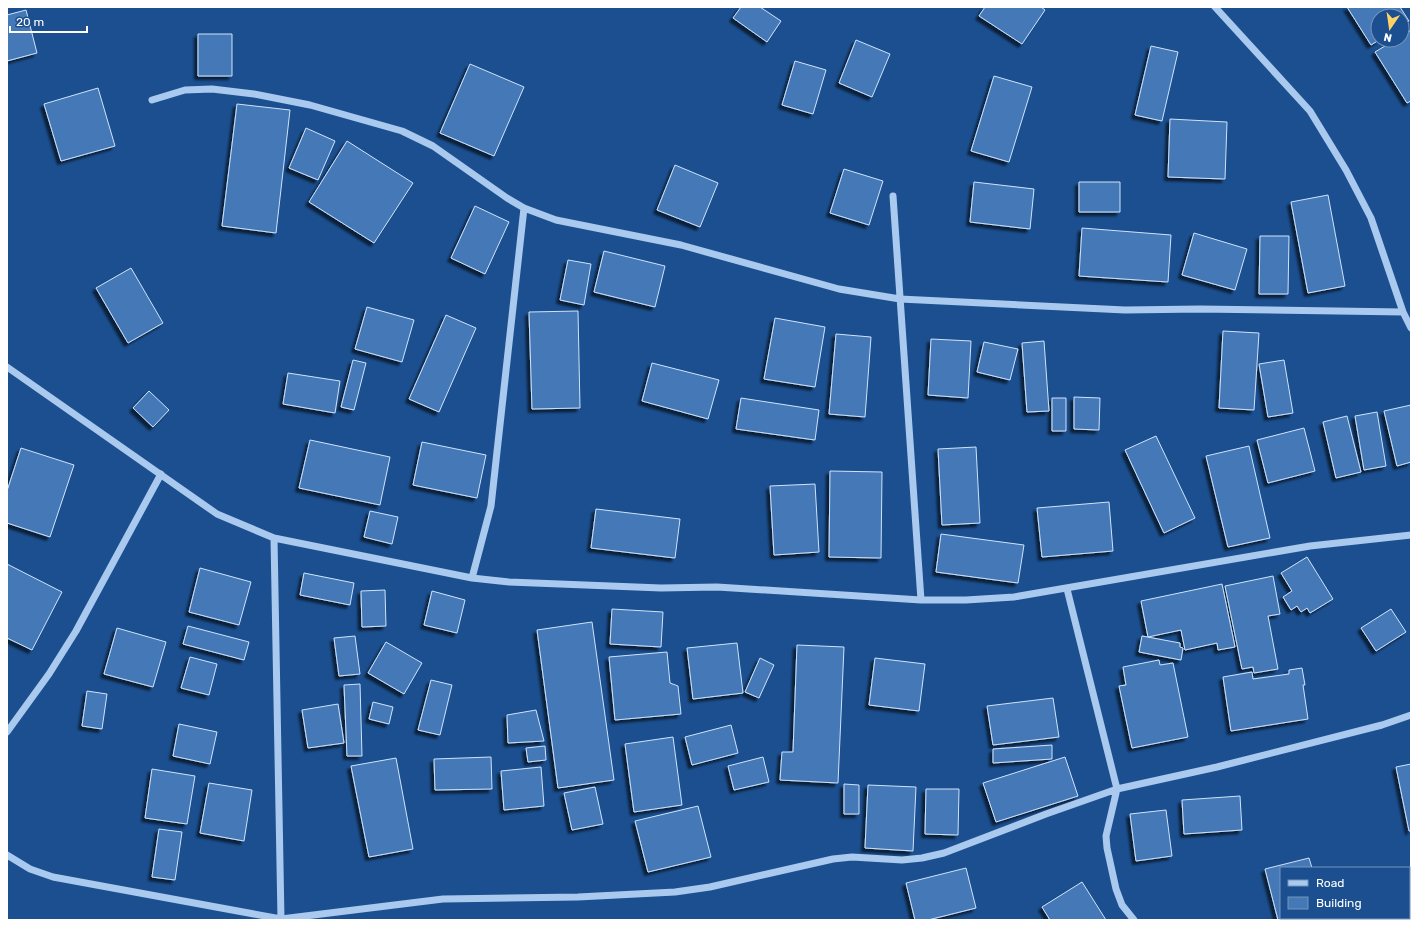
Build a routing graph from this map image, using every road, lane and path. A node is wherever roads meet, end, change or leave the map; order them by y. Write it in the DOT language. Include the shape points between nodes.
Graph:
graph roads {
  1 [pos="1215,7"];
  2 [pos="152,100"];
  3 [pos="893,196"];
  4 [pos="524,208"];
  5 [pos="900,299"];
  6 [pos="1403,312"];
  7 [pos="1411,328"];
  8 [pos="7,367"];
  9 [pos="161,474"];
  10 [pos="1411,535"];
  11 [pos="274,538"];
  12 [pos="472,578"];
  13 [pos="1067,588"];
  14 [pos="921,600"];
  15 [pos="1411,715"];
  16 [pos="7,732"];
  17 [pos="1117,789"];
  18 [pos="7,855"];
  19 [pos="280,919"];
  20 [pos="1134,920"];
  1 -- 6 [label="street" via="1310,111 1346,170 1371,218"];
  2 -- 4 [label="street" via="185,90 212,89 254,94 310,105 402,131 433,146"];
  3 -- 5 [label="street"];
  4 -- 5 [label="street" via="556,220 681,246 839,289"];
  4 -- 12 [label="street" via="491,506"];
  5 -- 6 [label="street" via="1125,310"];
  5 -- 14 [label="street"];
  6 -- 7 [label="street"];
  8 -- 9 [label="street"];
  9 -- 11 [label="street" via="217,514"];
  9 -- 16 [label="street" via="76,631"];
  10 -- 13 [label="street" via="1310,546"];
  11 -- 12 [label="street"];
  11 -- 19 [label="street"];
  12 -- 14 [label="street" via="509,582 661,588 717,587"];
  13 -- 14 [label="street" via="1014,597"];
  13 -- 17 [label="street"];
  15 -- 17 [label="street" via="1382,725 1217,767"];
  17 -- 19 [label="street" via="944,854 922,858 832,859 710,887 676,892 578,897 443,899"];
  17 -- 20 [label="street" via="1106,836 1107,848 1122,905"];
  18 -- 19 [label="street" via="30,869 53,877"];
}
